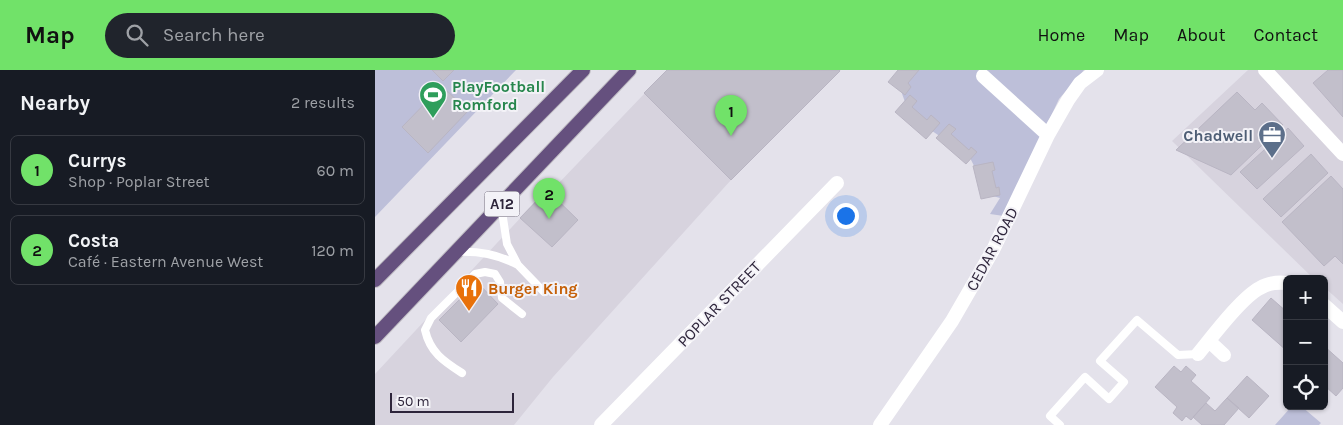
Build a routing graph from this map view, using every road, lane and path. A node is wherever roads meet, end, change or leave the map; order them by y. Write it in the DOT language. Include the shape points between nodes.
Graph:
graph roads {
  1 [pos="583,70"];
  2 [pos="629,70"];
  3 [pos="1097,70"];
  4 [pos="1265,70"];
  5 [pos="983,76"];
  6 [pos="1048,135"];
  7 [pos="1343,154"];
  8 [pos="837,183"];
  9 [pos="501,204"];
  10 [pos="456,252"];
  11 [pos="518,265"];
  12 [pos="375,280"];
  13 [pos="1283,283"];
  14 [pos="544,292"];
  15 [pos="1328,309"];
  16 [pos="522,314"];
  17 [pos="1343,322"];
  18 [pos="375,337"];
  19 [pos="1209,341"];
  20 [pos="1198,354"];
  21 [pos="1224,355"];
  22 [pos="462,373"];
  23 [pos="601,425"];
  24 [pos="880,425"];
  25 [pos="1060,425"];
  1 -- 12 [label="highway, A12"];
  2 -- 9 [label="highway, A12"];
  3 -- 6 [label="street, CEDAR ROAD" via="1080,83"];
  4 -- 7 [label="street"];
  5 -- 6 [label="street"];
  6 -- 24 [label="street, CEDAR ROAD" via="993,250 953,321"];
  8 -- 23 [label="street, POPLAR STREET"];
  9 -- 10 [label="highway, A12"];
  9 -- 11 [label="lane" via="507,244"];
  10 -- 11 [label="lane" via="492,254"];
  10 -- 18 [label="highway, A12"];
  11 -- 14 [label="lane"];
  13 -- 19 [label="street" via="1260,288 1247,298"];
  15 -- 17 [label="street"];
  16 -- 22 [label="lane" via="502,298 500,282 495,274 475,274 431,318 425,330 428,344"];
  19 -- 20 [label="street"];
  19 -- 21 [label="street"];
  20 -- 25 [label="lane" via="1178,356 1137,320 1100,361 1124,382 1109,399 1085,377 1050,416"];
}
